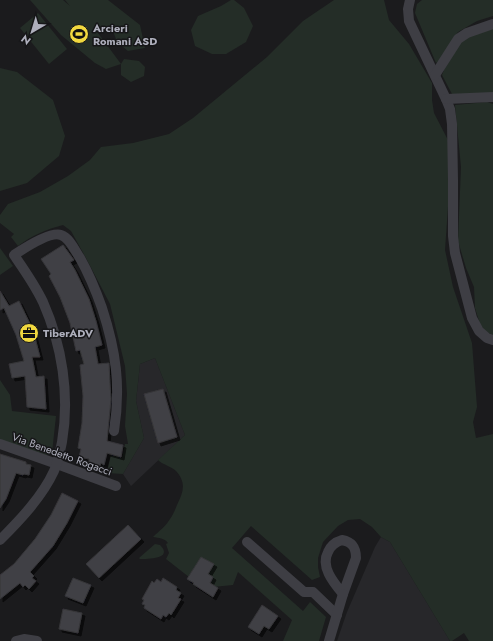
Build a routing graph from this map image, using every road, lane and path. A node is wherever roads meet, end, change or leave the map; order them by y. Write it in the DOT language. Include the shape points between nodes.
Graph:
graph roads {
  1 [pos="410,0"];
  2 [pos="493,24"];
  3 [pos="435,75"];
  4 [pos="493,98"];
  5 [pos="446,99"];
  6 [pos="493,340"];
  7 [pos="114,431"];
  8 [pos="0,444"];
  9 [pos="57,464"];
  10 [pos="116,486"];
  11 [pos="0,540"];
  12 [pos="247,542"];
  13 [pos="343,594"];
  14 [pos="337,615"];
  15 [pos="16,641"];
  16 [pos="37,641"];
  17 [pos="329,641"];
  1 -- 3 [label="street" via="409,21"];
  2 -- 3 [label="street" via="458,39"];
  3 -- 5 [label="street"];
  4 -- 5 [label="street"];
  5 -- 6 [label="street" via="452,124 455,253 472,318 479,331"];
  7 -- 9 [label="street" via="118,400 117,374 105,319 94,285 84,265 67,239 60,234 53,235 27,246 14,255 43,303 61,359 66,410"];
  8 -- 9 [label="street, Via Benedetto Rogacci"];
  9 -- 10 [label="street, Via Benedetto Rogacci"];
  9 -- 11 [label="street" via="35,501"];
  12 -- 14 [label="street" via="304,592 313,592"];
  13 -- 13 [label="street" via="356,552 351,543 342,540 332,545 325,558 329,573"];
  13 -- 14 [label="street"];
  14 -- 17 [label="street"];
  15 -- 16 [label="street"];
}
